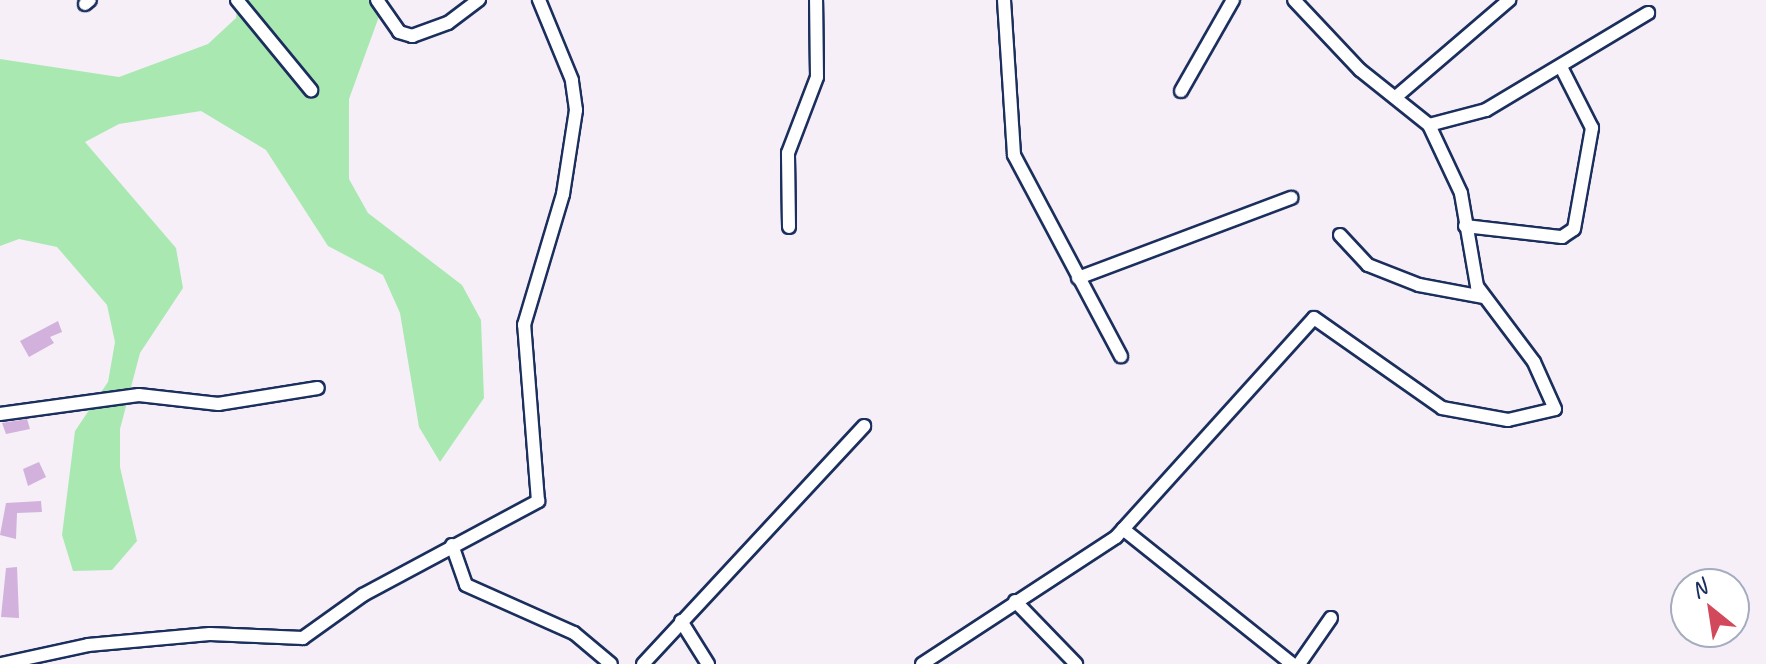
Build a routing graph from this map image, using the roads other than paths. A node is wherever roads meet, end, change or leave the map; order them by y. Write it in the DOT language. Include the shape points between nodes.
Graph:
graph roads {
  1 [pos="237,0"];
  2 [pos="377,0"];
  3 [pos="479,0"];
  4 [pos="539,0"];
  5 [pos="816,0"];
  6 [pos="1004,0"];
  7 [pos="1233,0"];
  8 [pos="1294,0"];
  9 [pos="1509,0"];
  10 [pos="1648,13"];
  11 [pos="1561,67"];
  12 [pos="311,90"];
  13 [pos="1181,91"];
  14 [pos="1397,96"];
  15 [pos="1429,125"];
  16 [pos="1291,198"];
  17 [pos="1465,226"];
  18 [pos="789,227"];
  19 [pos="1340,235"];
  20 [pos="1078,278"];
  21 [pos="1484,297"];
  22 [pos="1121,356"];
  23 [pos="318,388"];
  24 [pos="0,414"];
  25 [pos="864,426"];
  26 [pos="1123,529"];
  27 [pos="452,545"];
  28 [pos="1015,601"];
  29 [pos="1331,618"];
  30 [pos="681,621"];
  31 [pos="1,664"];
  32 [pos="611,664"];
  33 [pos="643,664"];
  34 [pos="708,664"];
  35 [pos="922,664"];
  36 [pos="1076,664"];
  37 [pos="1292,664"];
  38 [pos="1299,664"];
  1 -- 12 [label="street"];
  2 -- 3 [label="street" via="399,32 412,36 448,23"];
  4 -- 27 [label="street" via="576,94 563,194 524,325 541,495"];
  5 -- 18 [label="street" via="817,82 788,153"];
  6 -- 20 [label="street" via="1014,155"];
  7 -- 13 [label="street"];
  8 -- 14 [label="street" via="1360,70"];
  9 -- 14 [label="street"];
  10 -- 11 [label="street"];
  11 -- 15 [label="street" via="1486,110"];
  11 -- 17 [label="street" via="1592,128 1574,229 1562,237"];
  14 -- 15 [label="street"];
  15 -- 17 [label="street" via="1457,181"];
  16 -- 20 [label="street"];
  17 -- 21 [label="street"];
  19 -- 21 [label="street" via="1368,265 1419,285"];
  20 -- 22 [label="street"];
  21 -- 26 [label="street" via="1552,391 1551,415 1478,419 1442,408 1378,370 1314,318"];
  23 -- 24 [label="street" via="218,404 139,395"];
  25 -- 30 [label="street"];
  26 -- 28 [label="street"];
  26 -- 37 [label="street"];
  27 -- 31 [label="street" via="303,638 210,634 88,645"];
  27 -- 32 [label="street" via="466,585 574,633"];
  28 -- 35 [label="street"];
  28 -- 36 [label="street"];
  29 -- 38 [label="street"];
  30 -- 33 [label="street"];
  30 -- 34 [label="street"];
}
